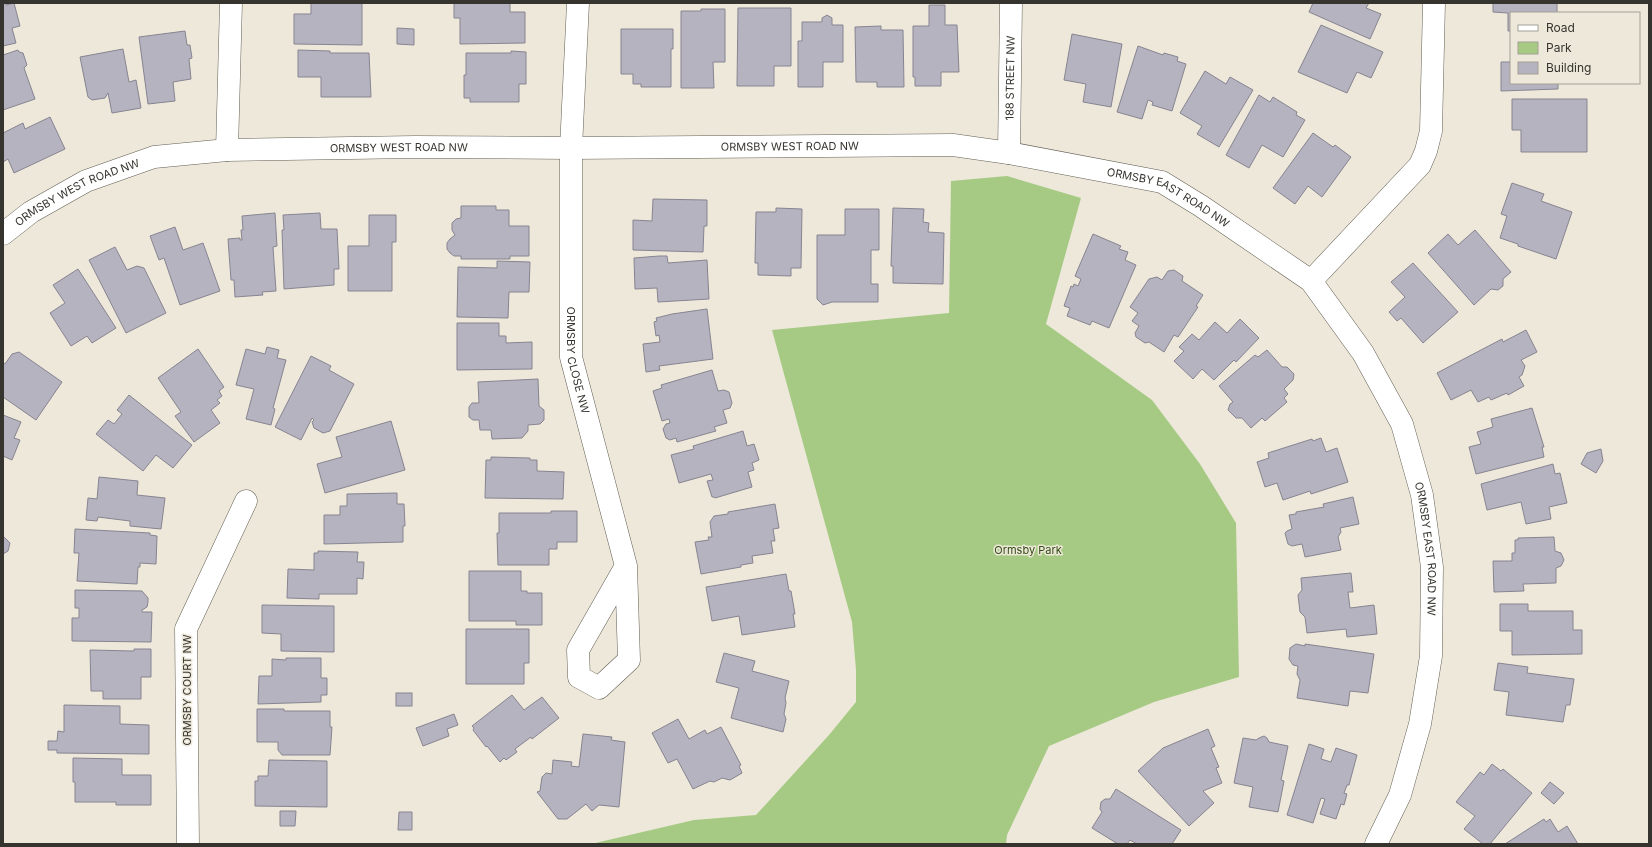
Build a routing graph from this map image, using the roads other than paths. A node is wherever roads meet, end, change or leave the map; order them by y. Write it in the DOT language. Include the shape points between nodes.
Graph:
graph roads {
  1 [pos="231,3"];
  2 [pos="578,3"];
  3 [pos="1011,3"];
  4 [pos="1434,3"];
  5 [pos="571,148"];
  6 [pos="227,150"];
  7 [pos="1009,153"];
  8 [pos="3,234"];
  9 [pos="1311,281"];
  10 [pos="246,501"];
  11 [pos="626,566"];
  12 [pos="1382,842"];
  13 [pos="188,844"];
  1 -- 6 [label="street"];
  2 -- 5 [label="street"];
  3 -- 7 [label="street, 188 STREET NW"];
  4 -- 9 [label="street" via="1430,131 1420,165"];
  5 -- 6 [label="street, ORMSBY WEST ROAD NW"];
  5 -- 7 [label="street, ORMSBY WEST ROAD NW" via="954,145"];
  5 -- 11 [label="street, ORMSBY CLOSE NW" via="571,357"];
  6 -- 8 [label="street, ORMSBY WEST ROAD NW" via="154,157 86,181 30,212"];
  7 -- 9 [label="street, ORMSBY EAST ROAD NW" via="1162,182"];
  9 -- 12 [label="street, ORMSBY EAST ROAD NW" via="1363,353 1402,424 1422,495 1432,568 1430,656 1420,724 1400,795"];
  10 -- 13 [label="street, ORMSBY COURT NW" via="186,629"];
  11 -- 11 [label="street, ORMSBY CLOSE NW" via="578,650 579,677 599,688 630,660"];
}
